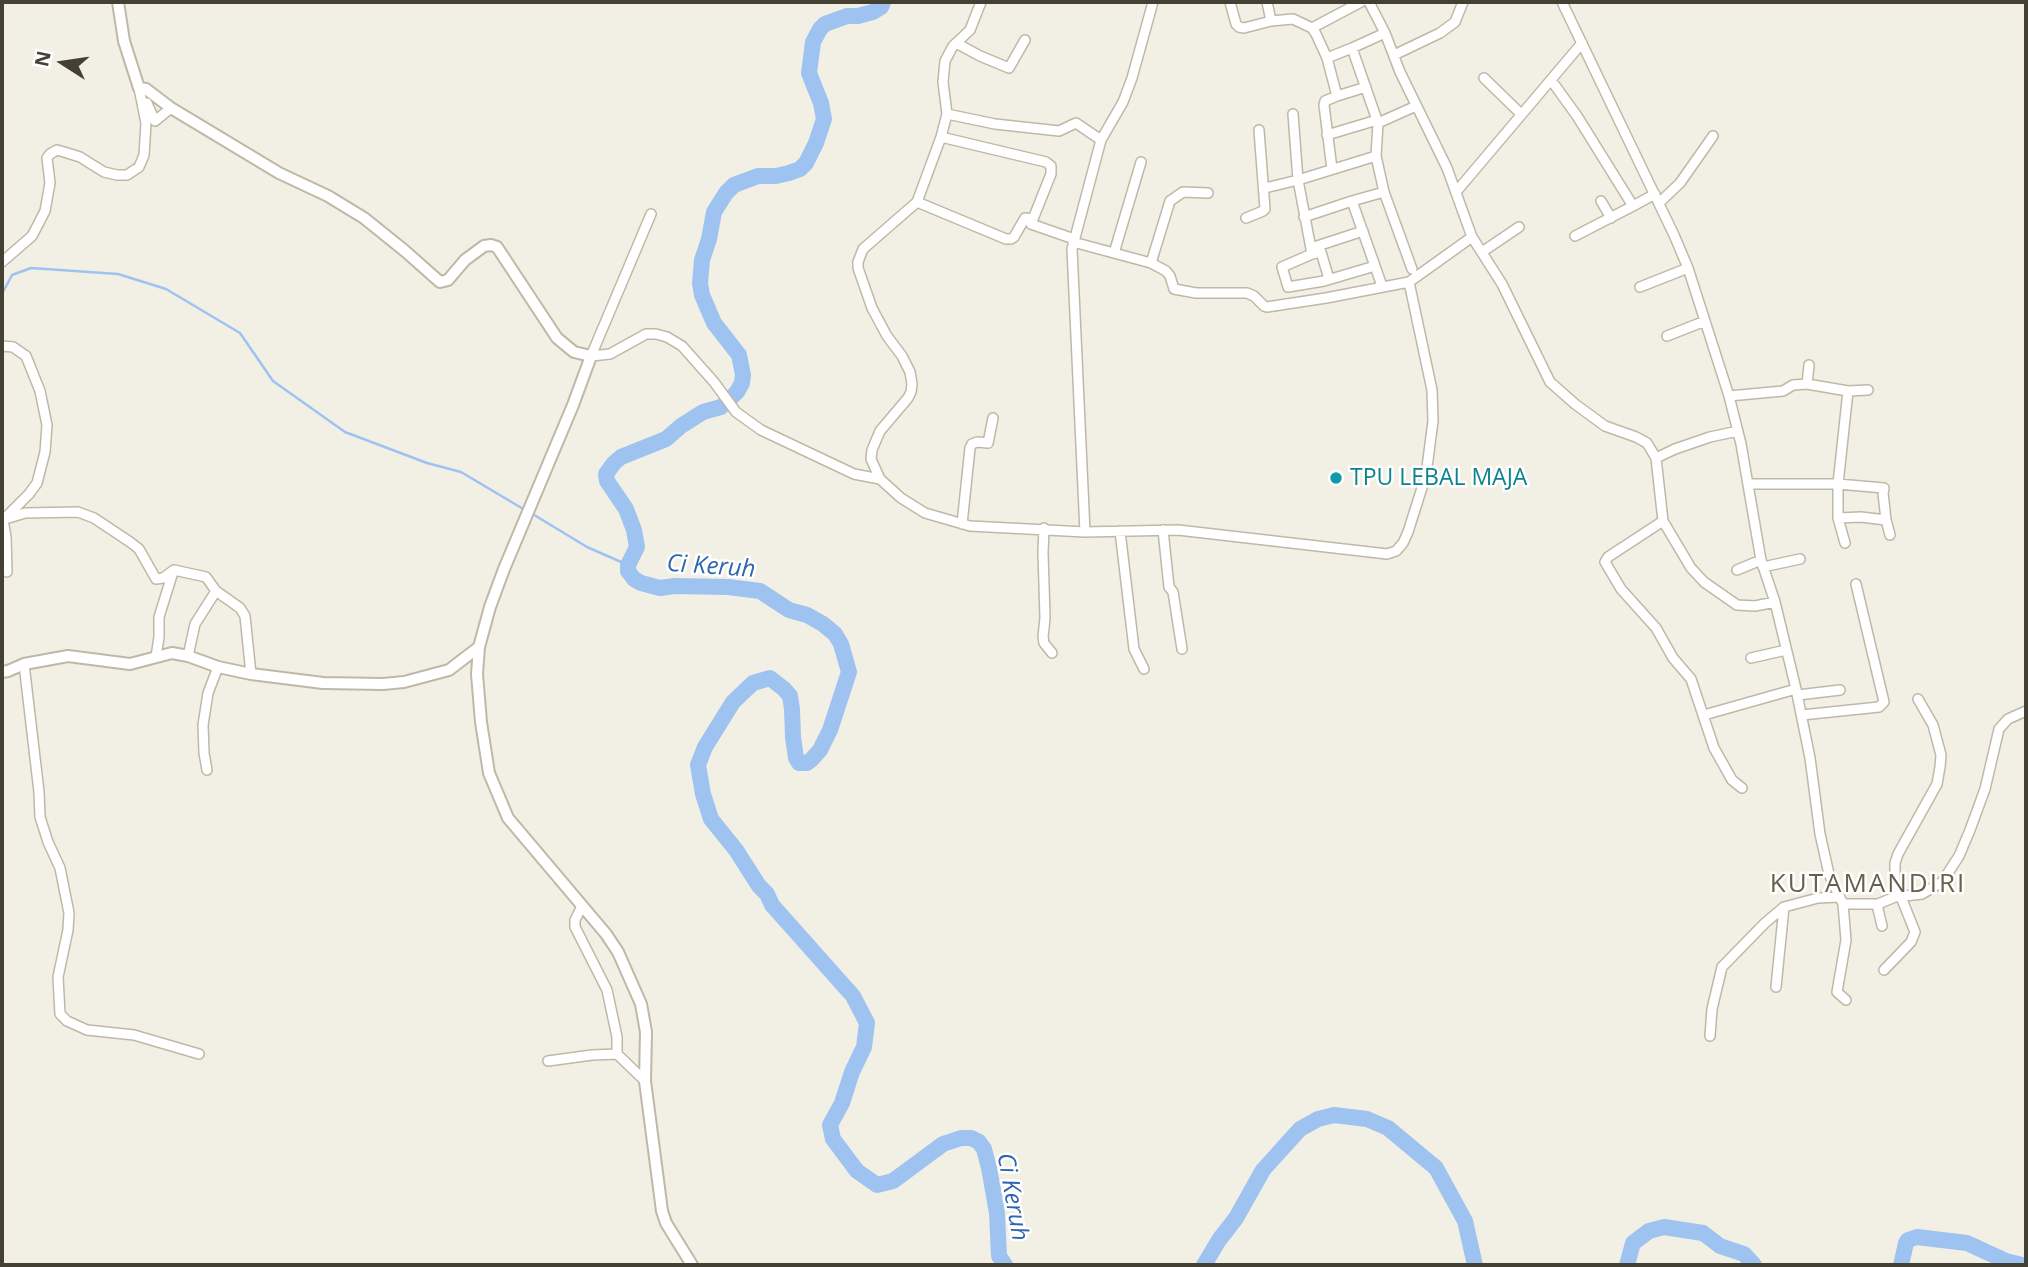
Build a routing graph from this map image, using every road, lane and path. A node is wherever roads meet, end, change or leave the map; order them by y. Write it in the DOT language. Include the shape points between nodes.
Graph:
graph roads {
  1 [pos="118,2"];
  2 [pos="981,2"];
  3 [pos="1153,2"];
  4 [pos="1230,2"];
  5 [pos="1267,2"];
  6 [pos="1361,2"];
  7 [pos="1369,2"];
  8 [pos="1463,2"];
  9 [pos="1562,2"];
  10 [pos="1271,21"];
  11 [pos="1311,28"];
  12 [pos="1385,33"];
  13 [pos="1025,40"];
  14 [pos="956,43"];
  15 [pos="1582,43"];
  16 [pos="1352,48"];
  17 [pos="1394,55"];
  18 [pos="1327,58"];
  19 [pos="1484,78"];
  20 [pos="1551,80"];
  21 [pos="1366,87"];
  22 [pos="139,88"];
  23 [pos="153,94"];
  24 [pos="1338,96"];
  25 [pos="1416,106"];
  26 [pos="172,108"];
  27 [pos="947,114"];
  28 [pos="1293,114"];
  29 [pos="1521,114"];
  30 [pos="1377,121"];
  31 [pos="1259,130"];
  32 [pos="1327,135"];
  33 [pos="1713,136"];
  34 [pos="941,138"];
  35 [pos="1101,140"];
  36 [pos="1376,156"];
  37 [pos="1141,162"];
  38 [pos="1332,169"];
  39 [pos="1298,180"];
  40 [pos="1265,188"];
  41 [pos="1384,192"];
  42 [pos="1456,192"];
  43 [pos="1208,193"];
  44 [pos="1657,199"];
  45 [pos="1352,201"];
  46 [pos="1601,201"];
  47 [pos="917,202"];
  48 [pos="1633,206"];
  49 [pos="651,214"];
  50 [pos="1304,217"];
  51 [pos="1246,218"];
  52 [pos="1611,218"];
  53 [pos="1032,219"];
  54 [pos="1519,227"];
  55 [pos="1363,231"];
  56 [pos="1576,236"];
  57 [pos="1472,237"];
  58 [pos="1074,240"];
  59 [pos="1316,250"];
  60 [pos="1482,252"];
  61 [pos="1114,253"];
  62 [pos="2,262"];
  63 [pos="1152,263"];
  64 [pos="1375,266"];
  65 [pos="1688,268"];
  66 [pos="1412,269"];
  67 [pos="1329,279"];
  68 [pos="1409,282"];
  69 [pos="1382,286"];
  70 [pos="1640,287"];
  71 [pos="1705,321"];
  72 [pos="1667,336"];
  73 [pos="2,346"];
  74 [pos="591,356"];
  75 [pos="1809,365"];
  76 [pos="1807,384"];
  77 [pos="1868,390"];
  78 [pos="1848,391"];
  79 [pos="1729,396"];
  80 [pos="993,418"];
  81 [pos="1738,431"];
  82 [pos="1656,458"];
  83 [pos="880,479"];
  84 [pos="1748,484"];
  85 [pos="1838,484"];
  86 [pos="1838,518"];
  87 [pos="2,520"];
  88 [pos="1886,520"];
  89 [pos="1663,521"];
  90 [pos="962,524"];
  91 [pos="1044,528"];
  92 [pos="1163,530"];
  93 [pos="1085,531"];
  94 [pos="1120,531"];
  95 [pos="1890,535"];
  96 [pos="1845,543"];
  97 [pos="1800,559"];
  98 [pos="1762,564"];
  99 [pos="174,570"];
  100 [pos="1737,570"];
  101 [pos="7,572"];
  102 [pos="1857,584"];
  103 [pos="216,591"];
  104 [pos="1775,602"];
  105 [pos="479,647"];
  106 [pos="1182,649"];
  107 [pos="1786,650"];
  108 [pos="1052,653"];
  109 [pos="188,656"];
  110 [pos="156,657"];
  111 [pos="1751,658"];
  112 [pos="24,664"];
  113 [pos="218,667"];
  114 [pos="1144,669"];
  115 [pos="2,672"];
  116 [pos="251,674"];
  117 [pos="1840,690"];
  118 [pos="1797,692"];
  119 [pos="1918,699"];
  120 [pos="2026,711"];
  121 [pos="1704,715"];
  122 [pos="1802,715"];
  123 [pos="207,770"];
  124 [pos="1742,788"];
  125 [pos="1898,897"];
  126 [pos="1841,900"];
  127 [pos="1878,904"];
  128 [pos="582,906"];
  129 [pos="1784,907"];
  130 [pos="1882,926"];
  131 [pos="1884,970"];
  132 [pos="1776,987"];
  133 [pos="1846,1000"];
  134 [pos="1710,1036"];
  135 [pos="199,1054"];
  136 [pos="617,1054"];
  137 [pos="548,1061"];
  138 [pos="645,1081"];
  139 [pos="692,1265"];
  1 -- 22 [label="street"];
  2 -- 14 [label="street" via="970,30"];
  3 -- 35 [label="street" via="1128,90"];
  4 -- 10 [label="street" via="1239,27"];
  5 -- 10 [label="street"];
  6 -- 11 [label="street"];
  7 -- 12 [label="street"];
  8 -- 17 [label="street" via="1455,22"];
  9 -- 15 [label="street"];
  10 -- 11 [label="street" via="1293,19"];
  11 -- 18 [label="street"];
  12 -- 16 [label="street"];
  12 -- 17 [label="street"];
  13 -- 14 [label="street" via="1010,68"];
  14 -- 27 [label="street" via="945,61"];
  15 -- 20 [label="street"];
  15 -- 44 [label="street"];
  16 -- 18 [label="street"];
  16 -- 21 [label="street"];
  17 -- 25 [label="street"];
  18 -- 24 [label="street"];
  19 -- 29 [label="street"];
  20 -- 29 [label="street"];
  20 -- 48 [label="street"];
  21 -- 24 [label="street"];
  21 -- 30 [label="street"];
  22 -- 23 [label="street"];
  22 -- 62 [label="street" via="146,124 139,167 117,175 80,157 57,150 50,154 45,211 32,236"];
  23 -- 26 [label="street"];
  23 -- 26 [label="street" via="145,97 155,121"];
  24 -- 32 [label="street" via="1325,101"];
  25 -- 30 [label="street"];
  25 -- 42 [label="street"];
  26 -- 74 [label="street" via="363,218 440,282 484,246 497,247 558,338 574,352"];
  27 -- 34 [label="street"];
  27 -- 35 [label="street" via="1059,131 1076,123"];
  28 -- 39 [label="street"];
  29 -- 42 [label="street"];
  30 -- 32 [label="street"];
  30 -- 36 [label="street"];
  31 -- 40 [label="street"];
  32 -- 38 [label="street"];
  33 -- 44 [label="street" via="1680,183"];
  34 -- 47 [label="street"];
  34 -- 53 [label="street" via="1051,166"];
  35 -- 58 [label="street"];
  36 -- 38 [label="street"];
  36 -- 41 [label="street"];
  37 -- 61 [label="street"];
  38 -- 39 [label="street"];
  39 -- 40 [label="street"];
  39 -- 50 [label="street"];
  40 -- 51 [label="street" via="1265,209"];
  41 -- 45 [label="street"];
  41 -- 66 [label="street"];
  42 -- 57 [label="street"];
  43 -- 63 [label="street" via="1183,192 1170,201"];
  44 -- 48 [label="street"];
  44 -- 65 [label="street"];
  45 -- 50 [label="street"];
  45 -- 55 [label="street"];
  46 -- 52 [label="street"];
  47 -- 53 [label="street" via="1006,239 1014,237 1025,218"];
  47 -- 83 [label="street" via="863,250 858,262 872,308 902,356 912,384 908,398 880,431 872,450"];
  48 -- 52 [label="street"];
  49 -- 74 [label="street"];
  50 -- 59 [label="street"];
  52 -- 56 [label="street"];
  53 -- 58 [label="street" via="1032,226"];
  54 -- 60 [label="street"];
  55 -- 59 [label="street"];
  55 -- 64 [label="street"];
  57 -- 60 [label="street"];
  57 -- 68 [label="street"];
  58 -- 61 [label="street"];
  58 -- 93 [label="street"];
  59 -- 67 [label="street"];
  59 -- 67 [label="street" via="1282,267 1286,285"];
  60 -- 82 [label="street" via="1550,382 1605,426 1647,443"];
  61 -- 63 [label="street"];
  63 -- 69 [label="street" via="1166,271 1174,289 1247,293 1267,307"];
  64 -- 67 [label="street"];
  64 -- 69 [label="street"];
  65 -- 70 [label="street"];
  65 -- 71 [label="street"];
  68 -- 69 [label="street"];
  68 -- 92 [label="street" via="1432,390 1433,421 1426,475 1408,532 1396,551 1387,554"];
  71 -- 72 [label="street"];
  71 -- 79 [label="street"];
  73 -- 87 [label="street" via="22,352 29,362 47,425 37,483"];
  74 -- 83 [label="street" via="610,354 646,334 667,337 682,346 736,412 761,430 866,478"];
  74 -- 105 [label="street" via="504,569"];
  75 -- 76 [label="street"];
  76 -- 78 [label="street"];
  76 -- 79 [label="street"];
  77 -- 78 [label="street"];
  78 -- 85 [label="street"];
  79 -- 81 [label="street"];
  80 -- 90 [label="street" via="988,443 970,447"];
  81 -- 82 [label="street"];
  81 -- 84 [label="street"];
  82 -- 89 [label="street"];
  83 -- 90 [label="street" via="925,513"];
  84 -- 85 [label="street"];
  84 -- 98 [label="street"];
  85 -- 86 [label="street"];
  85 -- 88 [label="street" via="1884,488"];
  86 -- 88 [label="street"];
  86 -- 96 [label="street"];
  87 -- 99 [label="street" via="25,513 78,512 139,549 156,579"];
  87 -- 101 [label="street"];
  88 -- 95 [label="street"];
  89 -- 104 [label="street" via="1704,582 1737,605"];
  89 -- 121 [label="street" via="1604,561 1691,679"];
  90 -- 91 [label="street"];
  91 -- 93 [label="street"];
  91 -- 108 [label="street" via="1043,637"];
  92 -- 94 [label="street"];
  92 -- 106 [label="street"];
  93 -- 94 [label="street"];
  94 -- 114 [label="street" via="1134,649"];
  97 -- 98 [label="street"];
  98 -- 100 [label="street"];
  98 -- 104 [label="street"];
  99 -- 103 [label="street" via="206,577"];
  99 -- 110 [label="street" via="159,617"];
  102 -- 122 [label="street" via="1883,705"];
  103 -- 109 [label="street" via="195,625"];
  103 -- 116 [label="street" via="245,617"];
  104 -- 107 [label="street"];
  105 -- 116 [label="street" via="449,670 404,682 323,683"];
  105 -- 128 [label="street" via="481,722 496,792 509,818"];
  107 -- 111 [label="street"];
  107 -- 118 [label="street"];
  109 -- 110 [label="street"];
  109 -- 113 [label="street"];
  110 -- 112 [label="street" via="130,664 68,656"];
  112 -- 115 [label="street"];
  112 -- 135 [label="street" via="40,817 60,868 69,913 58,977 60,1014 87,1030 134,1035"];
  113 -- 116 [label="street"];
  113 -- 123 [label="street" via="202,725"];
  117 -- 118 [label="street"];
  118 -- 121 [label="street"];
  118 -- 122 [label="street"];
  119 -- 125 [label="street" via="1933,725 1940,767 1937,784 1895,863"];
  120 -- 125 [label="street" via="1999,729 1985,789 1959,856 1942,881 1922,894"];
  121 -- 124 [label="street" via="1714,748 1732,780"];
  122 -- 126 [label="street" via="1820,834 1829,874"];
  125 -- 127 [label="street"];
  125 -- 131 [label="street" via="1915,932"];
  126 -- 127 [label="street"];
  126 -- 129 [label="street" via="1818,898"];
  126 -- 133 [label="street" via="1846,940 1837,992"];
  127 -- 130 [label="street"];
  128 -- 136 [label="street" via="575,927 607,990"];
  128 -- 138 [label="street" via="618,952 641,1004 646,1032"];
  129 -- 132 [label="street"];
  129 -- 134 [label="street" via="1722,967"];
  136 -- 137 [label="street"];
  136 -- 138 [label="street"];
  138 -- 139 [label="street" via="662,1211"];
}
